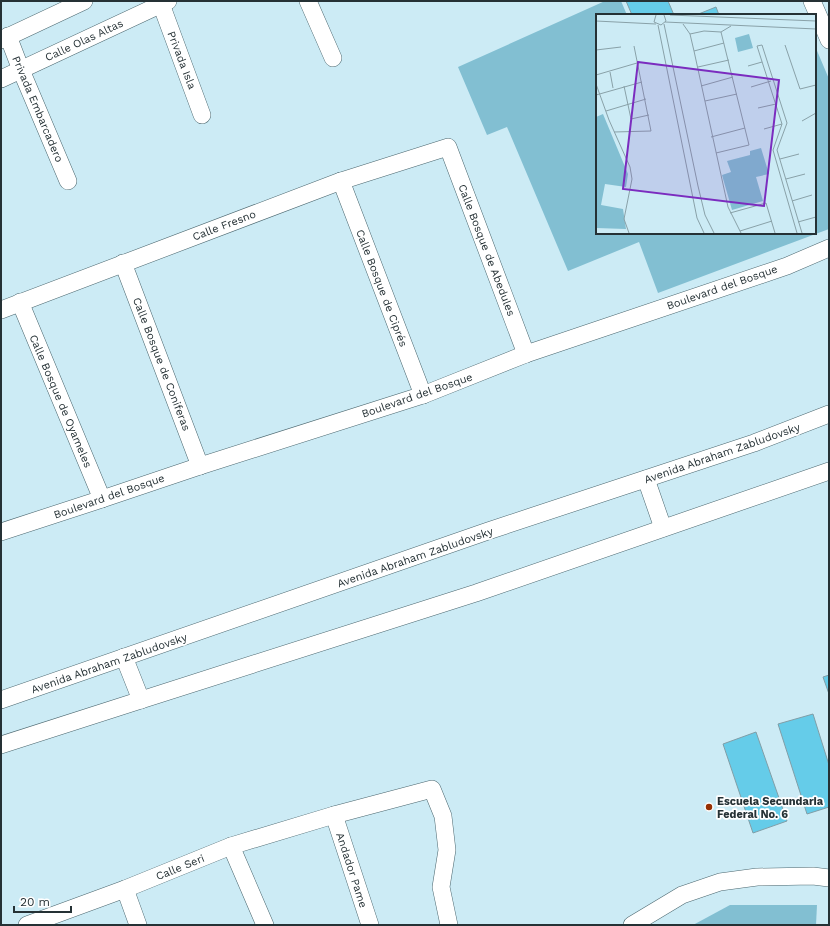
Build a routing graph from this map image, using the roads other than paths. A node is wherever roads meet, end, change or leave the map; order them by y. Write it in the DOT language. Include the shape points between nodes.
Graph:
graph roads {
  1 [pos="84,1"];
  2 [pos="308,1"];
  3 [pos="812,1"];
  4 [pos="164,3"];
  5 [pos="4,38"];
  6 [pos="829,40"];
  7 [pos="333,58"];
  8 [pos="21,70"];
  9 [pos="1,79"];
  10 [pos="202,115"];
  11 [pos="448,147"];
  12 [pos="68,181"];
  13 [pos="341,181"];
  14 [pos="829,248"];
  15 [pos="123,263"];
  16 [pos="20,302"];
  17 [pos="1,310"];
  18 [pos="526,354"];
  19 [pos="423,395"];
  20 [pos="829,414"];
  21 [pos="200,466"];
  22 [pos="829,471"];
  23 [pos="646,479"];
  24 [pos="102,499"];
  25 [pos="663,528"];
  26 [pos="1,532"];
  27 [pos="124,657"];
  28 [pos="1,700"];
  29 [pos="141,700"];
  30 [pos="1,746"];
  31 [pos="334,815"];
  32 [pos="230,846"];
  33 [pos="829,878"];
  34 [pos="125,889"];
  35 [pos="27,925"];
  36 [pos="138,925"];
  37 [pos="265,925"];
  38 [pos="370,925"];
  39 [pos="449,925"];
  40 [pos="632,925"];
  1 -- 5 [label="street"];
  2 -- 7 [label="street"];
  3 -- 6 [label="street"];
  4 -- 8 [label="street, Calle Olas Altas"];
  4 -- 10 [label="street, Privada Isla"];
  5 -- 8 [label="street, Privada Embarcadero"];
  8 -- 9 [label="street, Calle Olas Altas"];
  8 -- 12 [label="street, Privada Embarcadero"];
  11 -- 13 [label="street, Calle Fresno"];
  11 -- 18 [label="street, Calle Bosque de Abedules"];
  13 -- 15 [label="street, Calle Fresno"];
  13 -- 19 [label="street, Calle Bosque de Ciprés"];
  14 -- 18 [label="street, Boulevard del Bosque" via="787,266"];
  15 -- 16 [label="street, Calle Fresno"];
  15 -- 21 [label="street, Calle Bosque de Coniferas"];
  16 -- 17 [label="street, Calle Fresno"];
  16 -- 24 [label="street, Calle Bosque de Oyameles"];
  18 -- 19 [label="street, Boulevard del Bosque"];
  19 -- 21 [label="street, Boulevard del Bosque"];
  20 -- 23 [label="street, Avenida Abraham Zabludovsky" via="754,443"];
  21 -- 24 [label="street, Boulevard del Bosque"];
  22 -- 25 [label="street"];
  23 -- 25 [label="street"];
  23 -- 27 [label="street, Avenida Abraham Zabludovsky"];
  24 -- 26 [label="street, Boulevard del Bosque"];
  25 -- 29 [label="street" via="476,593"];
  27 -- 28 [label="street, Avenida Abraham Zabludovsky"];
  27 -- 29 [label="street"];
  29 -- 30 [label="street"];
  31 -- 32 [label="street, Calle Seri"];
  31 -- 38 [label="street, Andador Pame"];
  31 -- 39 [label="street, Calle Seri" via="432,789 443,816 447,850 441,887"];
  32 -- 34 [label="street, Calle Seri"];
  32 -- 37 [label="street"];
  33 -- 40 [label="street" via="757,877 720,882 682,895"];
  34 -- 35 [label="street, Calle Seri"];
  34 -- 36 [label="street"];
}
